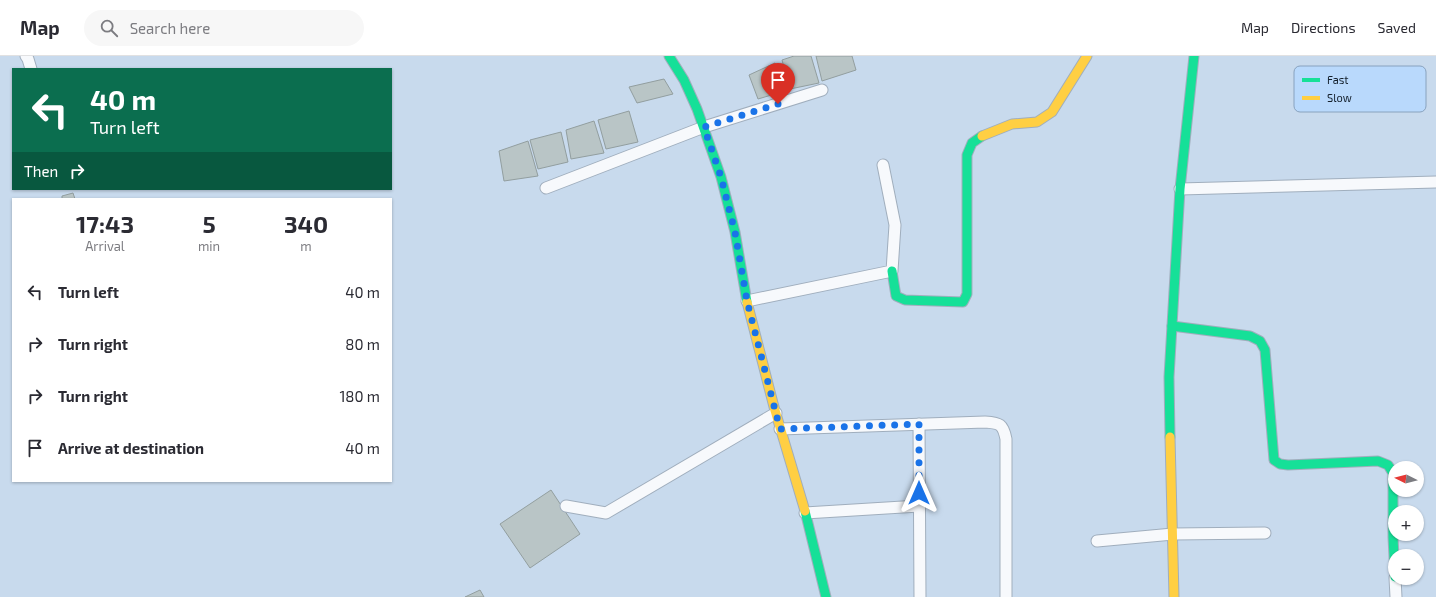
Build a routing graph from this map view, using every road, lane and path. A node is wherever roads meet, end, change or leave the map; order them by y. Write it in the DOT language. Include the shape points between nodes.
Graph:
graph roads {
  1 [pos="26,56"];
  2 [pos="669,56"];
  3 [pos="1087,56"];
  4 [pos="1194,56"];
  5 [pos="31,68"];
  6 [pos="822,90"];
  7 [pos="704,127"];
  8 [pos="883,165"];
  9 [pos="1436,182"];
  10 [pos="546,188"];
  11 [pos="1180,189"];
  12 [pos="892,271"];
  13 [pos="747,301"];
  14 [pos="1172,326"];
  15 [pos="776,413"];
  16 [pos="919,424"];
  17 [pos="780,429"];
  18 [pos="566,506"];
  19 [pos="919,506"];
  20 [pos="805,513"];
  21 [pos="1265,533"];
  22 [pos="1172,534"];
  23 [pos="1097,541"];
  24 [pos="1394,549"];
  25 [pos="1395,585"];
  26 [pos="828,597"];
  27 [pos="920,597"];
  28 [pos="1006,597"];
  29 [pos="1174,597"];
  30 [pos="1396,597"];
  1 -- 5 [label="street"];
  2 -- 7 [label="street" via="684,80"];
  3 -- 12 [label="street" via="1052,112 1037,122 1012,124 985,134 972,143 967,155 968,294 963,302 905,300 896,296"];
  4 -- 11 [label="street"];
  6 -- 7 [label="street"];
  7 -- 10 [label="street"];
  7 -- 13 [label="street" via="721,177 735,232"];
  8 -- 12 [label="street" via="895,225"];
  9 -- 11 [label="street"];
  11 -- 14 [label="street"];
  12 -- 13 [label="street"];
  13 -- 15 [label="street"];
  14 -- 22 [label="street" via="1168,377"];
  14 -- 24 [label="street" via="1250,336 1260,341 1265,350 1274,460 1280,464 1378,461 1388,465 1393,473"];
  15 -- 17 [label="street"];
  15 -- 18 [label="street" via="606,513"];
  16 -- 17 [label="street"];
  16 -- 19 [label="street"];
  16 -- 28 [label="street" via="985,422 996,423 1004,428"];
  17 -- 20 [label="street"];
  19 -- 20 [label="street"];
  19 -- 27 [label="street"];
  20 -- 26 [label="street"];
  21 -- 22 [label="street"];
  22 -- 23 [label="street"];
  22 -- 29 [label="street"];
  25 -- 30 [label="street"];
}
